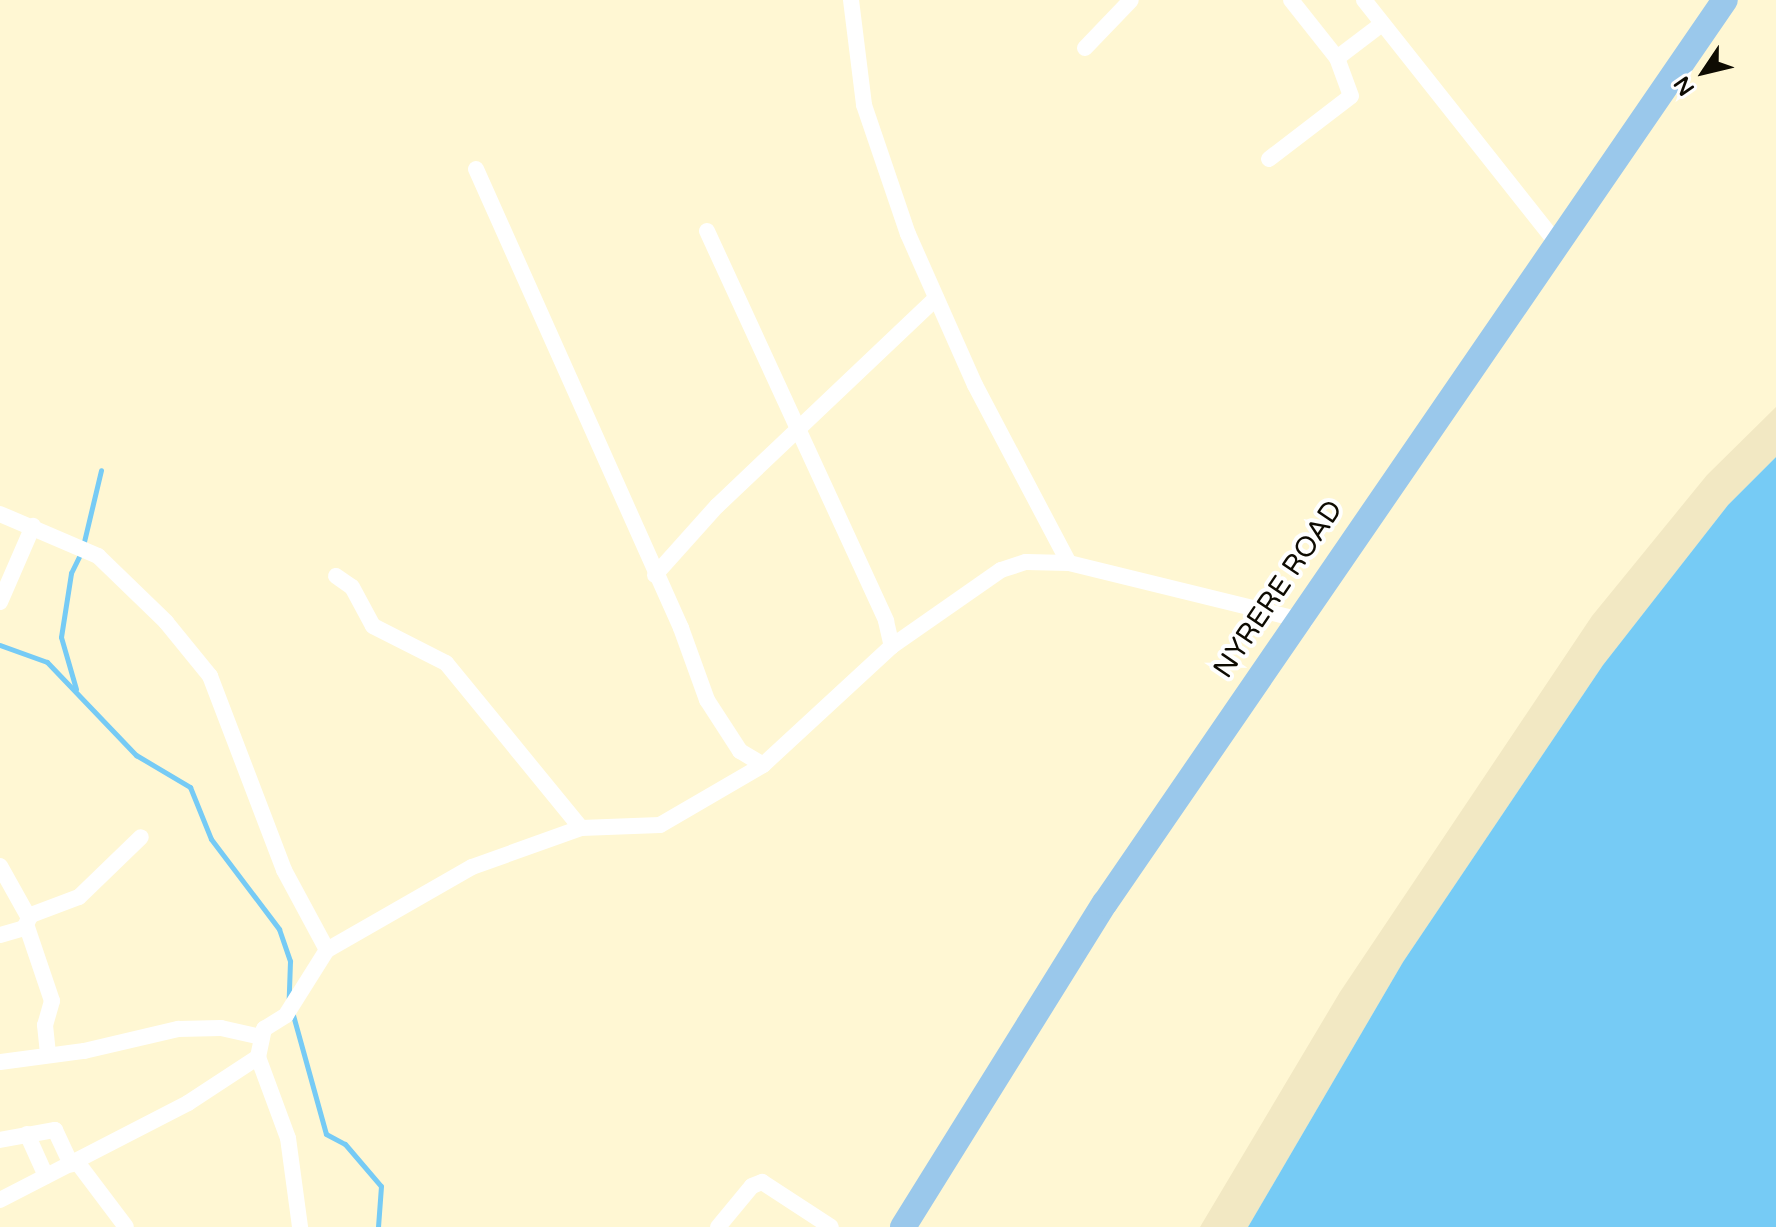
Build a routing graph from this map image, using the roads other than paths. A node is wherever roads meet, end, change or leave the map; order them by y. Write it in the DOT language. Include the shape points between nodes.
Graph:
graph roads {
  1 [pos="851,0"];
  2 [pos="1131,0"];
  3 [pos="1291,0"];
  4 [pos="1364,0"];
  5 [pos="1725,0"];
  6 [pos="1740,0"];
  7 [pos="1382,24"];
  8 [pos="1085,48"];
  9 [pos="1337,58"];
  10 [pos="1269,159"];
  11 [pos="476,169"];
  12 [pos="707,231"];
  13 [pos="1555,241"];
  14 [pos="936,298"];
  15 [pos="799,432"];
  16 [pos="0,514"];
  17 [pos="33,526"];
  18 [pos="1069,563"];
  19 [pos="655,575"];
  20 [pos="336,576"];
  21 [pos="0,602"];
  22 [pos="1304,620"];
  23 [pos="892,646"];
  24 [pos="763,765"];
  25 [pos="581,828"];
  26 [pos="141,837"];
  27 [pos="0,866"];
  28 [pos="28,922"];
  29 [pos="0,935"];
  30 [pos="327,950"];
  31 [pos="261,1037"];
  32 [pos="48,1052"];
  33 [pos="258,1057"];
  34 [pos="0,1062"];
  35 [pos="27,1134"];
  36 [pos="0,1140"];
  37 [pos="74,1163"];
  38 [pos="46,1176"];
  39 [pos="0,1200"];
  40 [pos="126,1227"];
  41 [pos="300,1227"];
  42 [pos="718,1227"];
  43 [pos="831,1227"];
  44 [pos="903,1227"];
  45 [pos="922,1227"];
  1 -- 14 [label="street" via="864,105"];
  2 -- 8 [label="street"];
  3 -- 9 [label="street"];
  4 -- 7 [label="street"];
  5 -- 13 [label="main road, NYRERE ROAD"];
  6 -- 22 [label="main road, NYRERE ROAD"];
  7 -- 9 [label="street"];
  7 -- 13 [label="street"];
  9 -- 10 [label="street" via="1351,96"];
  11 -- 19 [label="street"];
  12 -- 15 [label="street"];
  13 -- 22 [label="main road, NYRERE ROAD"];
  14 -- 15 [label="street"];
  14 -- 18 [label="street" via="975,385"];
  15 -- 19 [label="street" via="717,506"];
  15 -- 23 [label="street" via="886,621"];
  16 -- 17 [label="street"];
  17 -- 21 [label="street"];
  17 -- 30 [label="street" via="88,551 166,622 210,676 284,870"];
  18 -- 22 [label="street"];
  18 -- 23 [label="street" via="1026,562 1001,570"];
  19 -- 24 [label="street" via="707,700 740,751"];
  20 -- 25 [label="street" via="352,587 373,626 446,663"];
  22 -- 44 [label="main road, NYRERE ROAD" via="1105,903"];
  22 -- 45 [label="main road, NYRERE ROAD"];
  23 -- 24 [label="street"];
  24 -- 25 [label="street" via="660,825"];
  25 -- 30 [label="street" via="472,867"];
  26 -- 28 [label="street" via="79,897"];
  27 -- 28 [label="street"];
  28 -- 29 [label="street"];
  28 -- 32 [label="street" via="52,1001 45,1019"];
  30 -- 31 [label="street" via="289,1010"];
  31 -- 32 [label="street" via="221,1028 178,1029 84,1051"];
  31 -- 33 [label="street"];
  32 -- 34 [label="street"];
  33 -- 37 [label="street" via="188,1103"];
  33 -- 41 [label="street" via="285,1124"];
  35 -- 36 [label="street"];
  35 -- 37 [label="street" via="55,1130"];
  35 -- 38 [label="street"];
  37 -- 38 [label="street"];
  37 -- 40 [label="street"];
  38 -- 39 [label="street"];
  42 -- 43 [label="street" via="752,1186 762,1182"];
}
